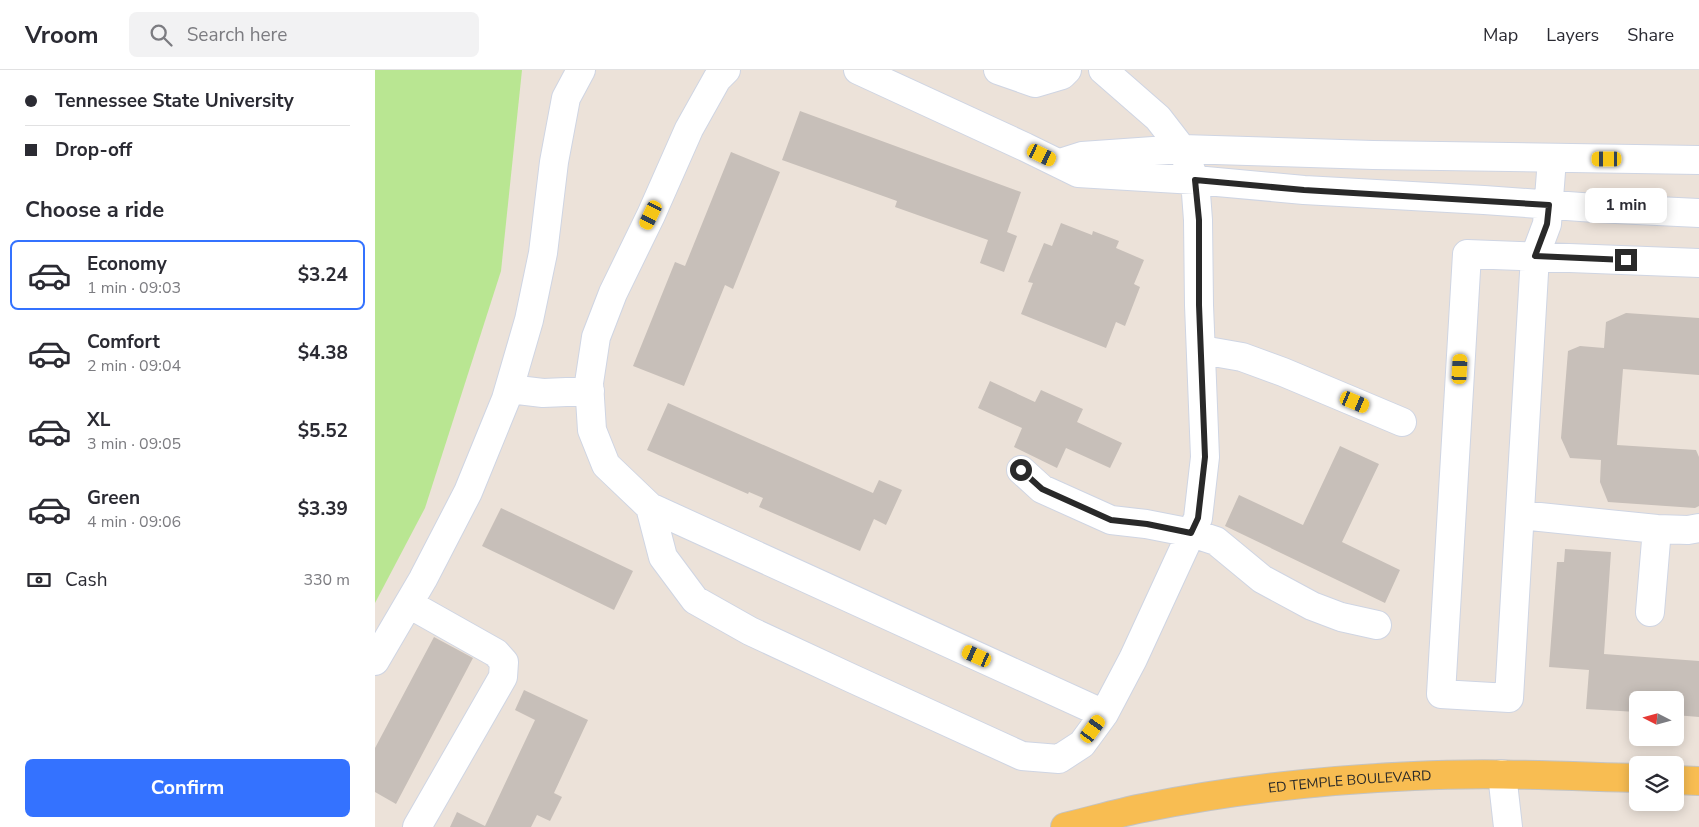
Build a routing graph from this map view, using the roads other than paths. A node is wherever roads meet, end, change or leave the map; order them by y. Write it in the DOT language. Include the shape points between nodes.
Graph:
graph roads {
  1 [pos="581,70"];
  2 [pos="726,70"];
  3 [pos="859,70"];
  4 [pos="998,70"];
  5 [pos="1067,70"];
  6 [pos="1103,70"];
  7 [pos="1181,149"];
  8 [pos="1552,159"];
  9 [pos="1699,160"];
  10 [pos="1059,163"];
  11 [pos="1195,180"];
  12 [pos="1549,205"];
  13 [pos="1699,212"];
  14 [pos="1535,256"];
  15 [pos="1699,263"];
  16 [pos="1201,350"];
  17 [pos="509,389"];
  18 [pos="590,391"];
  19 [pos="1402,422"];
  20 [pos="1021,470"];
  21 [pos="651,507"];
  22 [pos="1519,515"];
  23 [pos="1699,528"];
  24 [pos="1657,530"];
  25 [pos="1191,533"];
  26 [pos="409,604"];
  27 [pos="1650,612"];
  28 [pos="1377,624"];
  29 [pos="375,661"];
  30 [pos="1104,714"];
  31 [pos="1502,774"];
  32 [pos="1629,778"];
  33 [pos="1684,780"];
  34 [pos="1699,780"];
  35 [pos="417,827"];
  36 [pos="1065,827"];
  37 [pos="1508,827"];
  1 -- 17 [label="lane" via="566,98 543,253 529,320"];
  2 -- 18 [label="lane" via="717,79 689,129 613,292 596,337"];
  3 -- 10 [label="lane"];
  4 -- 5 [label="lane" via="1035,83 1062,75"];
  6 -- 7 [label="lane" via="1158,118"];
  7 -- 8 [label="lane"];
  7 -- 10 [label="lane" via="1082,156"];
  7 -- 11 [label="lane"];
  8 -- 9 [label="lane"];
  8 -- 12 [label="lane"];
  10 -- 11 [label="lane" via="1078,173"];
  11 -- 12 [label="lane"];
  11 -- 16 [label="lane" via="1199,220"];
  12 -- 13 [label="lane"];
  12 -- 14 [label="lane" via="1547,224"];
  14 -- 15 [label="lane"];
  14 -- 22 [label="lane"];
  14 -- 22 [label="lane" via="1467,254 1441,694 1509,698"];
  16 -- 19 [label="lane" via="1242,357"];
  16 -- 25 [label="lane" via="1205,457 1198,518"];
  17 -- 18 [label="lane" via="543,393"];
  17 -- 26 [label="lane" via="468,492"];
  18 -- 21 [label="lane" via="592,430 606,465"];
  20 -- 25 [label="lane" via="1042,489 1111,520"];
  21 -- 30 [label="lane"];
  21 -- 30 [label="lane" via="663,557 695,600 750,631 851,678 1022,756 1059,760 1082,744"];
  22 -- 24 [label="lane"];
  23 -- 24 [label="lane"];
  24 -- 27 [label="lane"];
  25 -- 28 [label="lane" via="1216,541 1262,579 1311,606 1341,617"];
  25 -- 30 [label="lane"];
  26 -- 29 [label="lane"];
  26 -- 35 [label="lane" via="496,653 504,662 503,677"];
  31 -- 32 [label="main road, ED TEMPLE BOULEVARD"];
  31 -- 36 [label="main road, ED TEMPLE BOULEVARD" via="1414,776 1239,792 1142,808"];
  31 -- 37 [label="lane"];
  33 -- 34 [label="main road"];
}
